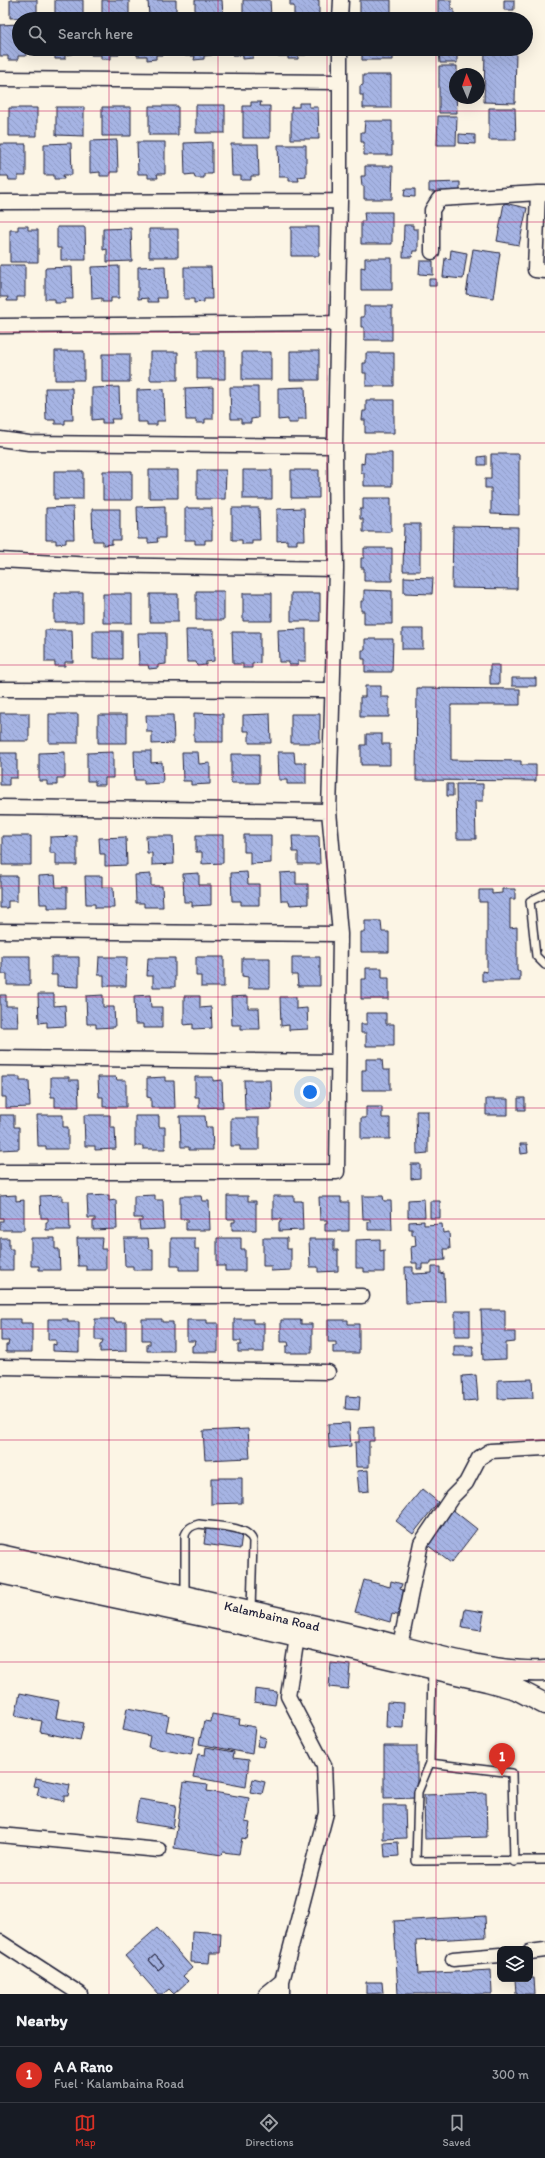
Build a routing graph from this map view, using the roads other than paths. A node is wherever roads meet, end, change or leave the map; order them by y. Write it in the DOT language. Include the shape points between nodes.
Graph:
graph roads {
  1 [pos="341,0"];
  2 [pos="340,12"];
  3 [pos="340,56"];
  4 [pos="0,79"];
  5 [pos="339,82"];
  6 [pos="541,193"];
  7 [pos="340,201"];
  8 [pos="0,202"];
  9 [pos="432,252"];
  10 [pos="545,271"];
  11 [pos="338,323"];
  12 [pos="0,326"];
  13 [pos="0,439"];
  14 [pos="335,446"];
  15 [pos="0,560"];
  16 [pos="336,569"];
  17 [pos="0,689"];
  18 [pos="333,690"];
  19 [pos="0,807"];
  20 [pos="329,811"];
  21 [pos="545,894"];
  22 [pos="0,931"];
  23 [pos="340,934"];
  24 [pos="545,964"];
  25 [pos="0,1058"];
  26 [pos="338,1062"];
  27 [pos="0,1172"];
  28 [pos="0,1296"];
  29 [pos="362,1296"];
  30 [pos="0,1367"];
  31 [pos="328,1372"];
  32 [pos="545,1448"];
  33 [pos="0,1554"];
  34 [pos="0,1573"];
  35 [pos="185,1596"];
  36 [pos="251,1610"];
  37 [pos="297,1637"];
  38 [pos="400,1646"];
  39 [pos="432,1669"];
  40 [pos="545,1671"];
  41 [pos="545,1704"];
  42 [pos="430,1763"];
  43 [pos="0,1835"];
  44 [pos="159,1850"];
  45 [pos="545,1860"];
  46 [pos="514,1862"];
  47 [pos="0,1942"];
  48 [pos="545,1950"];
  49 [pos="533,1952"];
  50 [pos="497,1955"];
  51 [pos="453,1959"];
  52 [pos="282,1988"];
  53 [pos="80,1994"];
  54 [pos="266,1994"];
  1 -- 2 [label="street"];
  3 -- 5 [label="street"];
  4 -- 5 [label="street"];
  5 -- 7 [label="street"];
  6 -- 9 [label="street" via="439,199 432,210"];
  6 -- 10 [label="street" via="535,270"];
  7 -- 8 [label="street"];
  7 -- 11 [label="street"];
  11 -- 12 [label="street"];
  11 -- 14 [label="street"];
  13 -- 14 [label="street" via="37,443"];
  14 -- 16 [label="street"];
  15 -- 16 [label="street" via="94,565"];
  16 -- 18 [label="street"];
  17 -- 18 [label="street"];
  18 -- 20 [label="street"];
  19 -- 20 [label="street"];
  20 -- 23 [label="street"];
  21 -- 24 [label="lane" via="530,901 536,956"];
  22 -- 23 [label="street"];
  23 -- 26 [label="street"];
  25 -- 26 [label="street"];
  26 -- 27 [label="street" via="337,1172"];
  28 -- 29 [label="street"];
  30 -- 31 [label="street"];
  32 -- 38 [label="street" via="490,1451 479,1458 466,1483 452,1497 421,1543"];
  33 -- 35 [label="main road, Kalambaina Road"];
  34 -- 37 [label="main road, Kalambaina Road"];
  35 -- 36 [label="main road, Kalambaina Road"];
  35 -- 36 [label="lane" via="185,1535 188,1529 199,1524 244,1530 253,1541"];
  36 -- 38 [label="main road, Kalambaina Road"];
  37 -- 39 [label="main road, Kalambaina Road"];
  37 -- 52 [label="street" via="288,1696 324,1765 326,1812"];
  38 -- 40 [label="main road, Kalambaina Road" via="490,1666 529,1672"];
  39 -- 41 [label="main road, Kalambaina Road" via="516,1689"];
  39 -- 42 [label="lane"];
  42 -- 46 [label="lane" via="512,1774"];
  42 -- 46 [label="lane" via="418,1792 416,1861"];
  43 -- 44 [label="street"];
  45 -- 46 [label="lane"];
  47 -- 53 [label="street"];
  48 -- 49 [label="street"];
  50 -- 51 [label="street"];
  52 -- 54 [label="street"];
}
